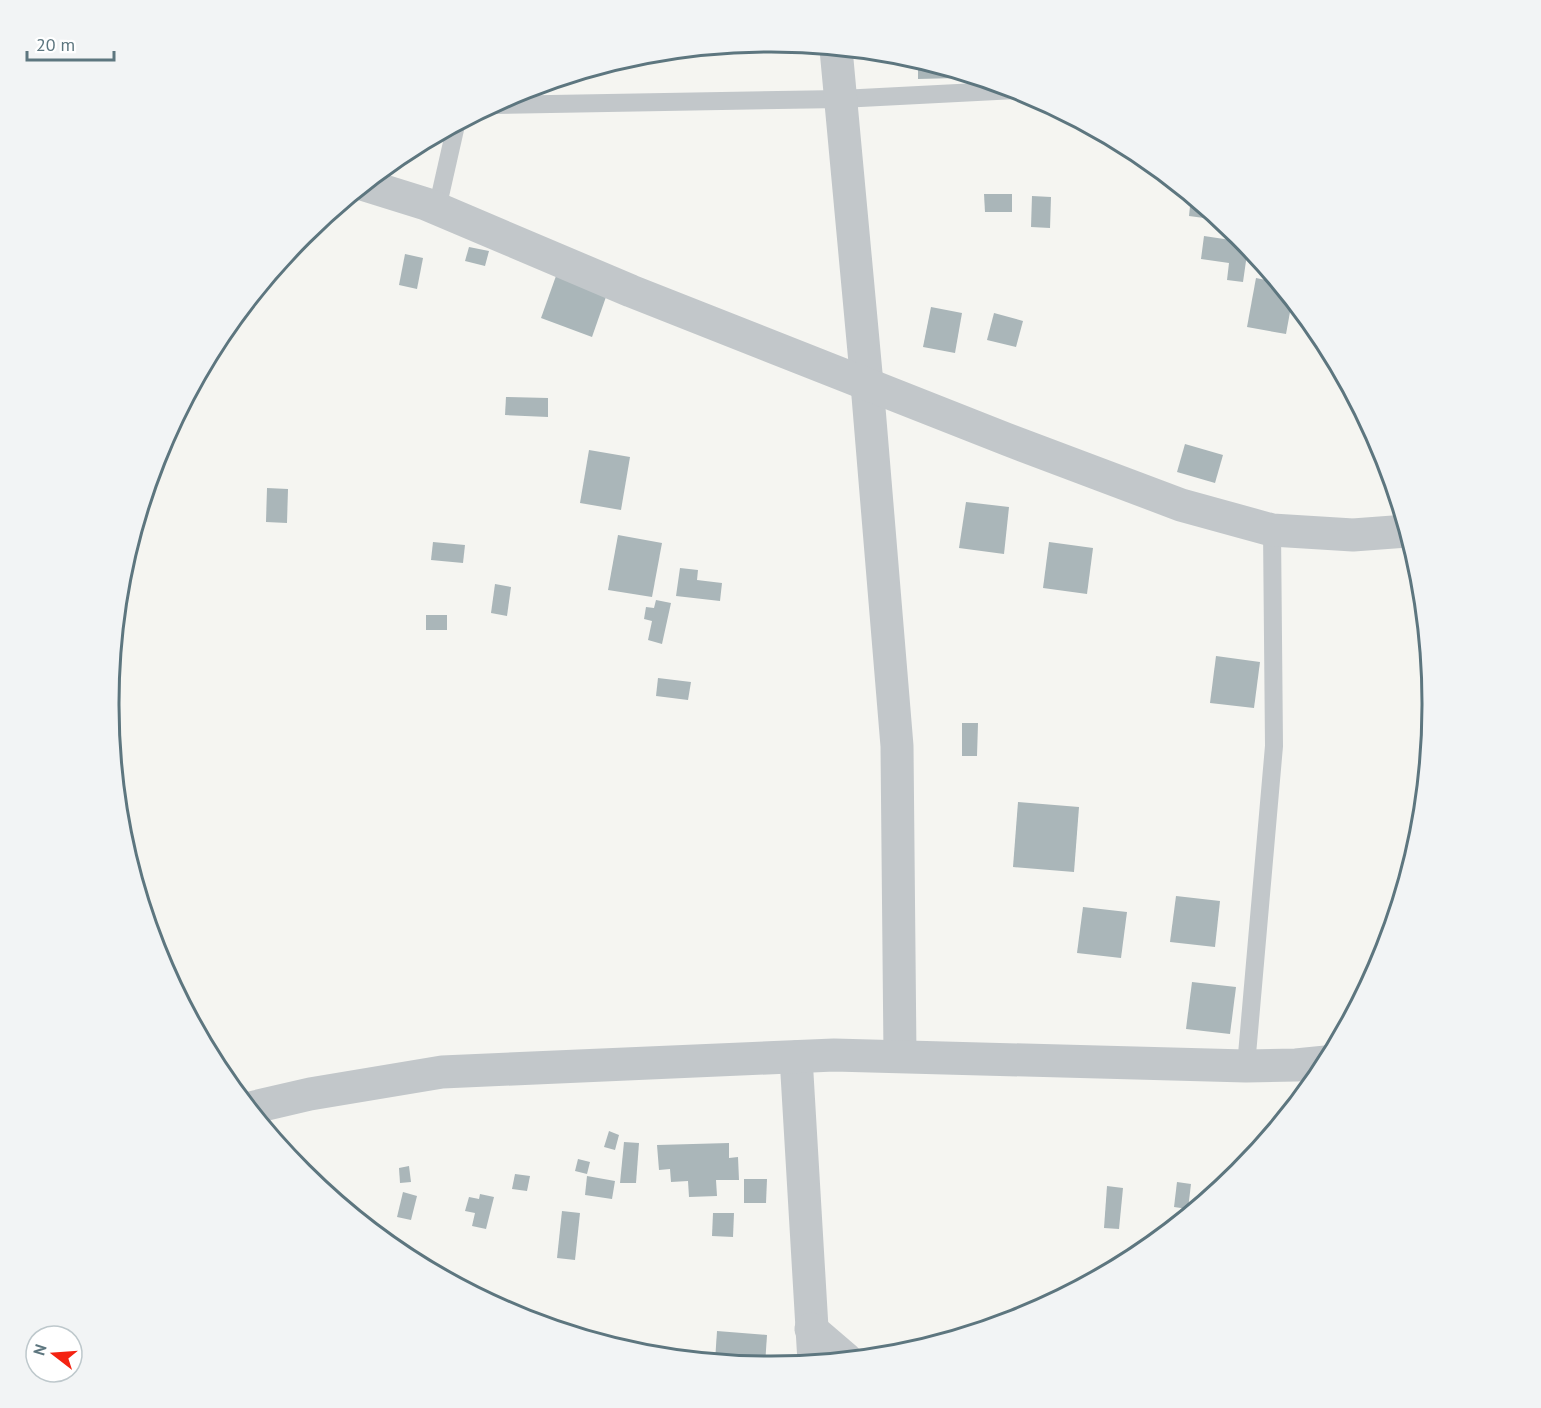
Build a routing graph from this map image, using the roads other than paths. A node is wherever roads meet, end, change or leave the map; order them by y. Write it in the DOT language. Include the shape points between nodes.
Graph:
graph roads {
  1 [pos="837,56"];
  2 [pos="991,91"];
  3 [pos="841,99"];
  4 [pos="515,105"];
  5 [pos="454,135"];
  6 [pos="373,188"];
  7 [pos="437,208"];
  8 [pos="867,384"];
  9 [pos="1272,530"];
  10 [pos="1399,532"];
  11 [pos="900,1056"];
  12 [pos="796,1057"];
  13 [pos="1314,1063"];
  14 [pos="1246,1066"];
  15 [pos="258,1106"];
  16 [pos="811,1329"];
  17 [pos="838,1352"];
  18 [pos="813,1354"];
  1 -- 3 [label="street"];
  2 -- 3 [label="lane"];
  3 -- 4 [label="lane"];
  3 -- 8 [label="street"];
  5 -- 7 [label="lane"];
  6 -- 7 [label="street"];
  7 -- 8 [label="street" via="631,291"];
  8 -- 9 [label="street" via="1181,505"];
  8 -- 11 [label="street" via="897,746"];
  9 -- 10 [label="street" via="1353,535"];
  9 -- 14 [label="lane" via="1274,746"];
  11 -- 12 [label="street"];
  11 -- 14 [label="street"];
  12 -- 15 [label="street" via="442,1072"];
  12 -- 16 [label="street"];
  13 -- 14 [label="street"];
  16 -- 17 [label="street"];
  16 -- 18 [label="street"];
}
